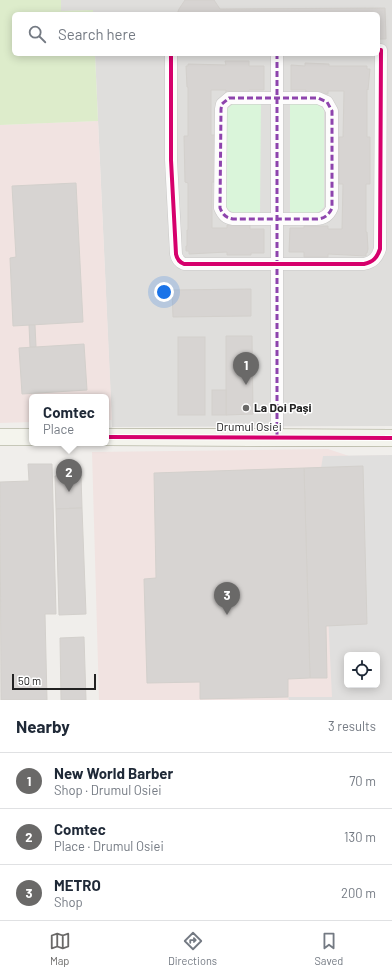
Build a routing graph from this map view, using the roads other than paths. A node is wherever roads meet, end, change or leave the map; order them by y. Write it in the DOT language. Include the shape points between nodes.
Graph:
graph roads {
  1 [pos="380,50"];
  2 [pos="171,56"];
  3 [pos="278,56"];
  4 [pos="277,98"];
  5 [pos="277,219"];
  6 [pos="277,264"];
  7 [pos="0,437"];
  8 [pos="29,437"];
  9 [pos="109,437"];
  10 [pos="277,437"];
  11 [pos="392,438"];
  1 -- 6 [label="street" via="378,255 375,260 364,264"];
  2 -- 6 [label="street" via="171,160 177,259 184,264"];
  3 -- 4 [label="street"];
  4 -- 5 [label="street"];
  4 -- 5 [label="street" via="318,98 327,102 332,112 332,208 328,215 321,219"];
  4 -- 5 [label="street" via="229,98 222,104 220,201 222,212 228,218"];
  5 -- 6 [label="street"];
  6 -- 10 [label="street"];
  7 -- 8 [label="street"];
  9 -- 10 [label="street, Drumul Osiei"];
  10 -- 11 [label="street, Drumul Osiei"];
}
